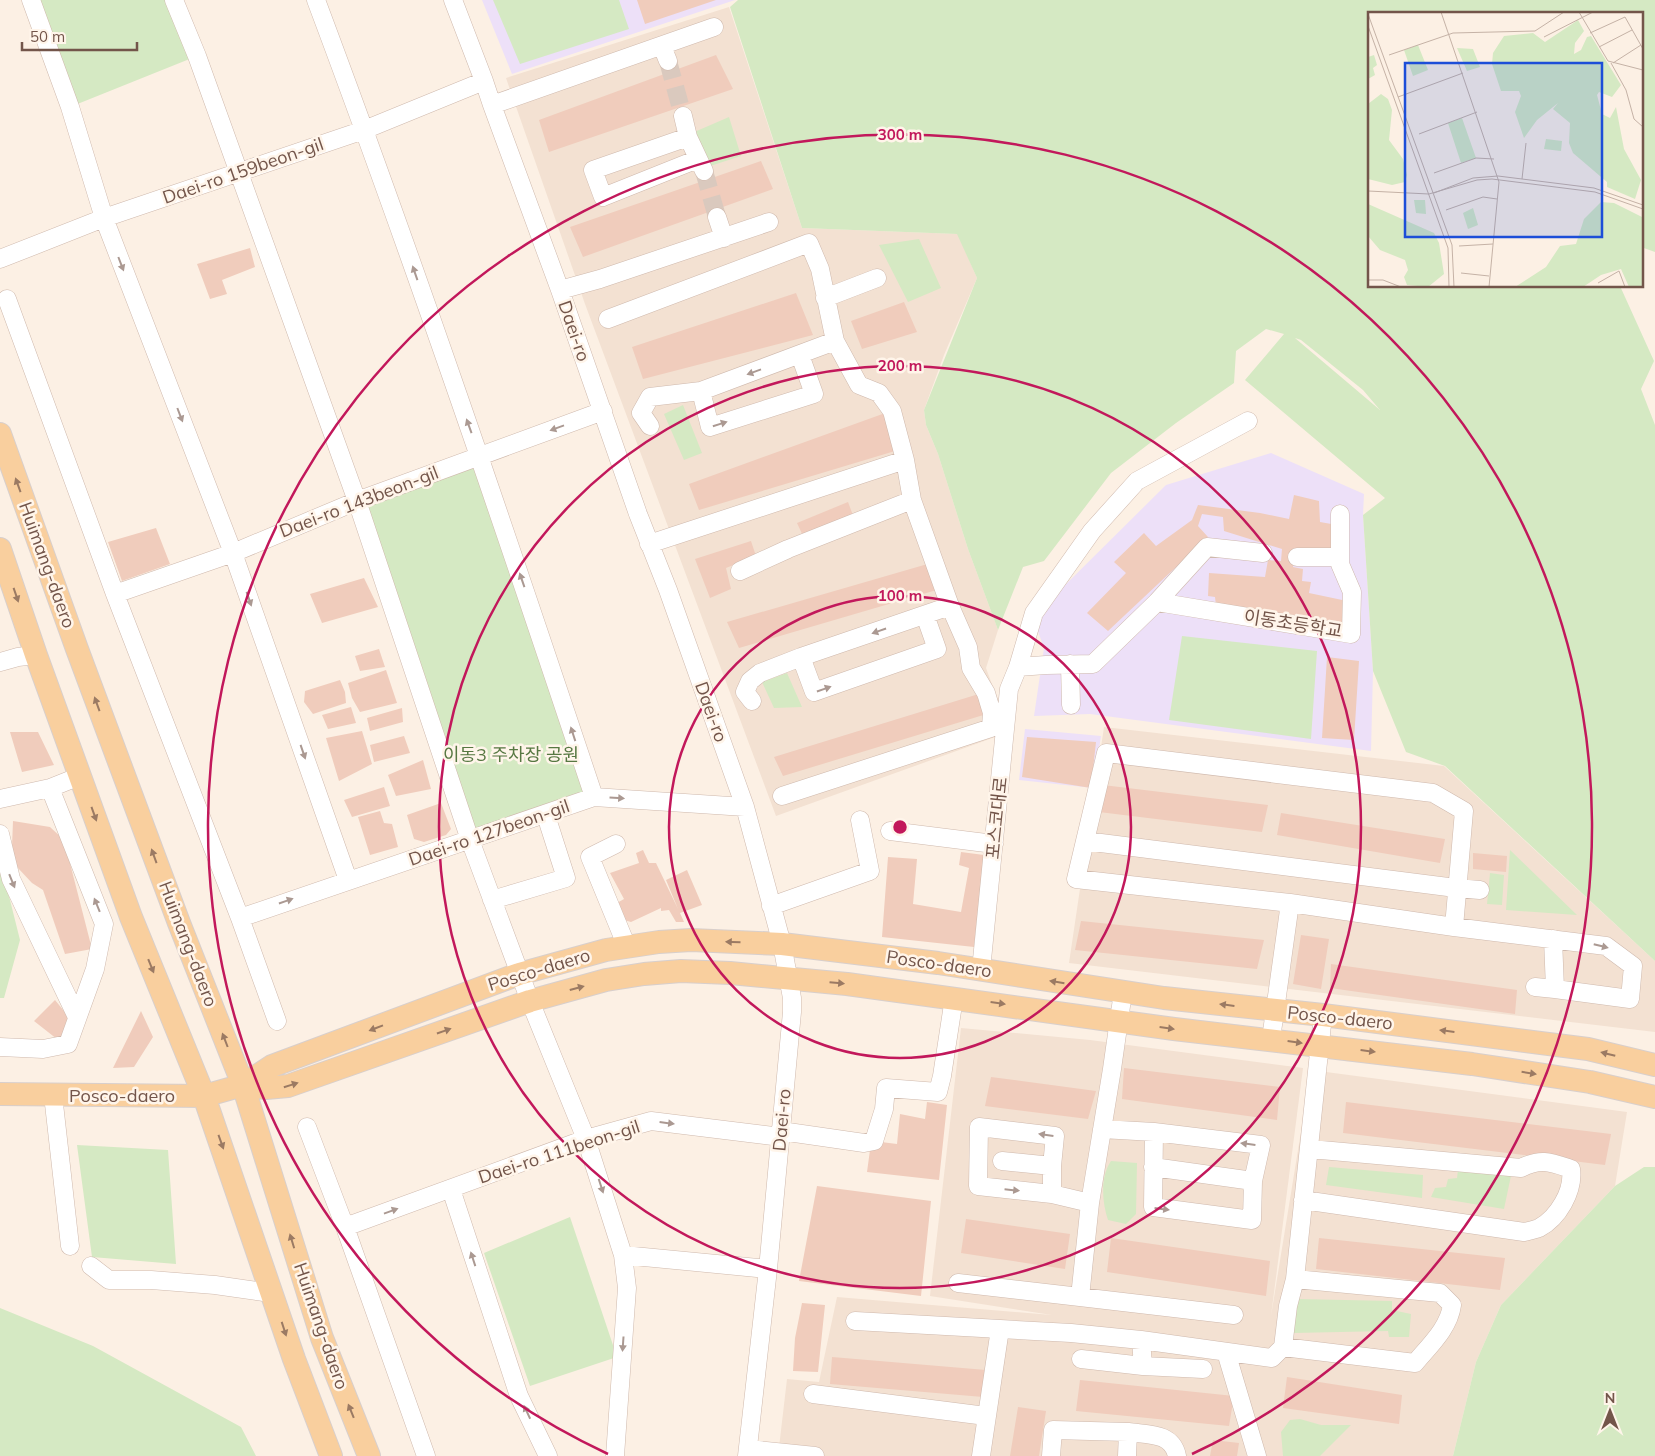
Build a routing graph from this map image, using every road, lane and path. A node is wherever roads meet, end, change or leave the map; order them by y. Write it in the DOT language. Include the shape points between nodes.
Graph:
graph roads {
  1 [pos="31,0"];
  2 [pos="174,0"];
  3 [pos="316,0"];
  4 [pos="453,0"];
  5 [pos="714,27"];
  6 [pos="484,81"];
  7 [pos="492,105"];
  8 [pos="683,116"];
  9 [pos="364,130"];
  10 [pos="688,137"];
  11 [pos="238,173"];
  12 [pos="717,217"];
  13 [pos="104,218"];
  14 [pos="770,222"];
  15 [pos="724,238"];
  16 [pos="0,259"];
  17 [pos="877,278"];
  18 [pos="560,290"];
  19 [pos="825,298"];
  20 [pos="7,299"];
  21 [pos="608,319"];
  22 [pos="834,341"];
  23 [pos="800,355"];
  24 [pos="701,390"];
  25 [pos="603,412"];
  26 [pos="1248,421"];
  27 [pos="650,426"];
  28 [pos="0,434"];
  29 [pos="480,456"];
  30 [pos="905,460"];
  31 [pos="912,500"];
  32 [pos="357,501"];
  33 [pos="1340,514"];
  34 [pos="649,544"];
  35 [pos="0,549"];
  36 [pos="233,553"];
  37 [pos="1263,553"];
  38 [pos="1297,556"];
  39 [pos="1340,557"];
  40 [pos="740,571"];
  41 [pos="116,594"];
  42 [pos="1157,602"];
  43 [pos="950,606"];
  44 [pos="925,615"];
  45 [pos="36,654"];
  46 [pos="801,657"];
  47 [pos="0,662"];
  48 [pos="1070,664"];
  49 [pos="1018,667"];
  50 [pos="752,701"];
  51 [pos="1071,705"];
  52 [pos="80,776"];
  53 [pos="50,788"];
  54 [pos="782,796"];
  55 [pos="594,797"];
  56 [pos="0,799"];
  57 [pos="745,807"];
  58 [pos="860,820"];
  59 [pos="549,825"];
  60 [pos="890,831"];
  61 [pos="0,834"];
  62 [pos="470,840"];
  63 [pos="1085,841"];
  64 [pos="616,844"];
  65 [pos="994,844"];
  66 [pos="348,880"];
  67 [pos="1456,888"];
  68 [pos="1480,890"];
  69 [pos="492,900"];
  70 [pos="1290,904"];
  71 [pos="771,906"];
  72 [pos="240,918"];
  73 [pos="1454,927"];
  74 [pos="1553,939"];
  75 [pos="782,944"];
  76 [pos="627,947"];
  77 [pos="982,970"];
  78 [pos="520,974"];
  79 [pos="788,978"];
  80 [pos="1083,986"];
  81 [pos="1535,987"];
  82 [pos="1556,989"];
  83 [pos="1123,992"];
  84 [pos="954,998"];
  85 [pos="530,1001"];
  86 [pos="1275,1011"];
  87 [pos="1081,1015"];
  88 [pos="1323,1015"];
  89 [pos="78,1017"];
  90 [pos="1119,1020"];
  91 [pos="277,1021"];
  92 [pos="1271,1039"];
  93 [pos="1319,1046"];
  94 [pos="0,1047"];
  95 [pos="1655,1065"];
  96 [pos="243,1085"];
  97 [pos="0,1094"];
  98 [pos="53,1095"];
  99 [pos="204,1096"];
  100 [pos="1655,1097"];
  101 [pos="307,1127"];
  102 [pos="1102,1129"];
  103 [pos="1154,1132"];
  104 [pos="781,1134"];
  105 [pos="586,1139"];
  106 [pos="1310,1149"];
  107 [pos="1002,1161"];
  108 [pos="1052,1166"];
  109 [pos="1153,1168"];
  110 [pos="1253,1181"];
  111 [pos="451,1189"];
  112 [pos="1052,1194"];
  113 [pos="1303,1200"];
  114 [pos="1090,1203"];
  115 [pos="345,1227"];
  116 [pos="70,1246"];
  117 [pos="623,1255"];
  118 [pos="91,1266"];
  119 [pos="768,1268"];
  120 [pos="1295,1278"];
  121 [pos="958,1283"];
  122 [pos="271,1293"];
  123 [pos="1080,1297"];
  124 [pos="1234,1315"];
  125 [pos="855,1321"];
  126 [pos="1000,1329"];
  127 [pos="1141,1340"];
  128 [pos="1283,1347"];
  129 [pos="1226,1352"];
  130 [pos="1081,1359"];
  131 [pos="1142,1366"];
  132 [pos="1203,1369"];
  133 [pos="813,1394"];
  134 [pos="986,1416"];
  135 [pos="1128,1432"];
  136 [pos="748,1452"];
  137 [pos="331,1456"];
  138 [pos="369,1456"];
  139 [pos="426,1456"];
  140 [pos="548,1456"];
  141 [pos="615,1456"];
  142 [pos="816,1456"];
  143 [pos="981,1456"];
  144 [pos="1050,1456"];
  145 [pos="1127,1456"];
  146 [pos="1177,1456"];
  147 [pos="1257,1456"];
  1 -- 13 [label="street" via="70,107"];
  2 -- 11 [label="street"];
  3 -- 9 [label="street"];
  4 -- 6 [label="street, Daei-ro"];
  5 -- 7 [label="street" via="665,53"];
  6 -- 7 [label="street, Daei-ro"];
  6 -- 9 [label="street, Daei-ro 159beon-gil"];
  7 -- 18 [label="street, Daei-ro"];
  8 -- 10 [label="street"];
  9 -- 11 [label="street, Daei-ro 159beon-gil"];
  29 -- 9 [label="street, one-way"];
  10 -- 10 [label="street" via="593,170 603,197 701,165"];
  11 -- 13 [label="street, Daei-ro 159beon-gil"];
  11 -- 32 [label="street"];
  12 -- 15 [label="street"];
  13 -- 16 [label="street, Daei-ro 159beon-gil"];
  13 -- 36 [label="street, one-way"];
  14 -- 15 [label="street"];
  15 -- 18 [label="street"];
  17 -- 19 [label="street"];
  18 -- 25 [label="street, Daei-ro"];
  19 -- 21 [label="street" via="820,269 809,243"];
  19 -- 22 [label="street"];
  20 -- 41 [label="street"];
  22 -- 23 [label="street"];
  22 -- 30 [label="street" via="860,385 879,393 892,412"];
  23 -- 24 [label="street, one-way"];
  24 -- 23 [label="street, one-way" via="710,427 814,394"];
  24 -- 27 [label="street" via="650,397 641,413"];
  25 -- 29 [label="street, Daei-ro 143beon-gil, one-way"];
  25 -- 34 [label="street, Daei-ro"];
  26 -- 49 [label="street, 포스코대로" via="1137,481 1092,531 1034,613"];
  96 -- 28 [label="main road, Huimang-daero, one-way" via="90,686"];
  29 -- 32 [label="street, Daei-ro 143beon-gil"];
  55 -- 29 [label="street, one-way"];
  30 -- 31 [label="street"];
  30 -- 34 [label="street"];
  31 -- 40 [label="street"];
  31 -- 43 [label="street"];
  32 -- 36 [label="street, Daei-ro 143beon-gil"];
  32 -- 62 [label="street"];
  33 -- 39 [label="street, 이동초등학교"];
  34 -- 57 [label="street, Daei-ro"];
  35 -- 45 [label="main road, Huimang-daero, one-way"];
  36 -- 41 [label="street, Daei-ro 143beon-gil"];
  36 -- 66 [label="street, one-way"];
  37 -- 42 [label="street" via="1207,547"];
  38 -- 39 [label="street"];
  39 -- 42 [label="street, 이동초등학교" via="1352,592 1351,634"];
  41 -- 72 [label="street"];
  42 -- 48 [label="street" via="1093,664"];
  43 -- 44 [label="street"];
  43 -- 54 [label="street" via="968,647 971,668 986,693 992,713 991,728"];
  44 -- 46 [label="street, one-way"];
  46 -- 44 [label="street, one-way" via="814,692 937,649"];
  45 -- 47 [label="street"];
  45 -- 52 [label="main road, Huimang-daero"];
  46 -- 50 [label="street" via="760,673 750,681 745,692"];
  48 -- 49 [label="street"];
  48 -- 51 [label="street"];
  49 -- 65 [label="street, 포스코대로" via="1009,688"];
  52 -- 53 [label="street"];
  52 -- 99 [label="main road, Huimang-daero, one-way" via="131,916"];
  53 -- 56 [label="street"];
  89 -- 53 [label="street, one-way" via="95,969 104,924"];
  55 -- 57 [label="street, Daei-ro 127beon-gil, one-way"];
  55 -- 62 [label="street, Daei-ro 127beon-gil"];
  57 -- 71 [label="street, Daei-ro"];
  58 -- 71 [label="street" via="870,871"];
  59 -- 69 [label="street" via="566,878"];
  60 -- 65 [label="street"];
  61 -- 89 [label="street, one-way" via="10,879"];
  62 -- 66 [label="street, Daei-ro 127beon-gil"];
  62 -- 69 [label="street"];
  63 -- 67 [label="street"];
  63 -- 67 [label="street" via="1106,753 1433,793 1464,811"];
  63 -- 70 [label="street" via="1076,879"];
  64 -- 76 [label="street" via="590,857"];
  65 -- 77 [label="street, 포스코대로"];
  72 -- 66 [label="street, Daei-ro 127beon-gil, one-way"];
  67 -- 68 [label="street"];
  67 -- 73 [label="street"];
  69 -- 78 [label="street"];
  70 -- 73 [label="street"];
  70 -- 86 [label="street"];
  71 -- 75 [label="street, Daei-ro"];
  72 -- 91 [label="street"];
  73 -- 74 [label="street"];
  74 -- 82 [label="street"];
  74 -- 82 [label="street, one-way" via="1606,946 1633,966 1630,999"];
  75 -- 76 [label="main road, Posco-daero, one-way" via="691,940"];
  75 -- 77 [label="main road, Posco-daero"];
  75 -- 79 [label="street, Daei-ro"];
  76 -- 78 [label="main road, Posco-daero" via="573,958"];
  80 -- 77 [label="main road, Posco-daero, one-way"];
  78 -- 85 [label="street"];
  78 -- 96 [label="main road, Posco-daero, one-way" via="272,1066"];
  79 -- 84 [label="main road, Posco-daero, one-way"];
  85 -- 79 [label="main road, Posco-daero, one-way" via="606,980 644,974 681,971"];
  79 -- 104 [label="street, Daei-ro" via="792,1012"];
  80 -- 83 [label="main road, Posco-daero"];
  80 -- 87 [label="main road" via="1088,1003"];
  81 -- 82 [label="street"];
  86 -- 83 [label="main road, Posco-daero, one-way"];
  83 -- 90 [label="street"];
  84 -- 87 [label="main road, Posco-daero, one-way"];
  84 -- 104 [label="street, Daei-ro 111beon-gil" via="938,1092 886,1088 884,1109 874,1141 864,1143"];
  96 -- 85 [label="main road, Posco-daero, one-way" via="288,1086"];
  85 -- 105 [label="street"];
  86 -- 88 [label="main road, Posco-daero"];
  86 -- 92 [label="street"];
  87 -- 90 [label="main road, Posco-daero"];
  88 -- 93 [label="street"];
  95 -- 88 [label="main road, Posco-daero, one-way" via="1588,1049"];
  89 -- 94 [label="street" via="68,1044 42,1049"];
  90 -- 92 [label="main road, Posco-daero, one-way"];
  90 -- 102 [label="street"];
  92 -- 93 [label="main road, Posco-daero, one-way"];
  93 -- 100 [label="main road, Posco-daero, one-way" via="1472,1064 1590,1082"];
  93 -- 106 [label="street"];
  96 -- 99 [label="main road, Posco-daero"];
  138 -- 96 [label="main road, Huimang-daero, one-way" via="322,1338"];
  97 -- 98 [label="main road, Posco-daero"];
  98 -- 99 [label="main road, Posco-daero"];
  98 -- 116 [label="street"];
  99 -- 122 [label="main road, Huimang-daero, one-way"];
  101 -- 115 [label="street"];
  102 -- 103 [label="street"];
  102 -- 114 [label="street"];
  103 -- 109 [label="street"];
  110 -- 103 [label="street, one-way" via="1261,1146"];
  105 -- 104 [label="street, Daei-ro 111beon-gil, one-way" via="651,1121"];
  104 -- 119 [label="street, Daei-ro"];
  105 -- 111 [label="street, Daei-ro 111beon-gil"];
  105 -- 117 [label="street, one-way"];
  106 -- 113 [label="street"];
  106 -- 113 [label="street" via="1521,1168 1533,1162 1550,1162 1571,1169 1572,1180 1563,1204 1552,1218 1538,1228 1524,1232"];
  107 -- 108 [label="street"];
  108 -- 112 [label="street"];
  108 -- 112 [label="street, one-way" via="1055,1136 979,1126 978,1186"];
  109 -- 110 [label="street"];
  109 -- 110 [label="street, one-way" via="1153,1207 1252,1220"];
  115 -- 111 [label="street, Daei-ro 111beon-gil, one-way"];
  140 -- 111 [label="street, one-way" via="520,1396"];
  112 -- 114 [label="street"];
  113 -- 120 [label="street"];
  114 -- 123 [label="street"];
  115 -- 139 [label="street"];
  117 -- 119 [label="street"];
  117 -- 141 [label="street, one-way" via="627,1288"];
  118 -- 122 [label="street" via="109,1280 215,1285"];
  119 -- 136 [label="street, Daei-ro"];
  120 -- 128 [label="street"];
  120 -- 128 [label="street" via="1440,1293 1452,1305 1450,1316 1435,1341 1415,1364"];
  121 -- 123 [label="street"];
  122 -- 137 [label="main road, Huimang-daero, one-way"];
  123 -- 124 [label="street"];
  125 -- 126 [label="street"];
  126 -- 127 [label="street"];
  126 -- 134 [label="street"];
  127 -- 129 [label="street"];
  127 -- 131 [label="street"];
  128 -- 129 [label="street" via="1272,1358"];
  129 -- 147 [label="street"];
  130 -- 131 [label="street"];
  131 -- 132 [label="street"];
  133 -- 134 [label="street"];
  134 -- 143 [label="street"];
  135 -- 144 [label="street" via="1053,1430"];
  135 -- 145 [label="street"];
  135 -- 146 [label="street" via="1165,1437 1175,1448"];
  136 -- 142 [label="street"];
}
